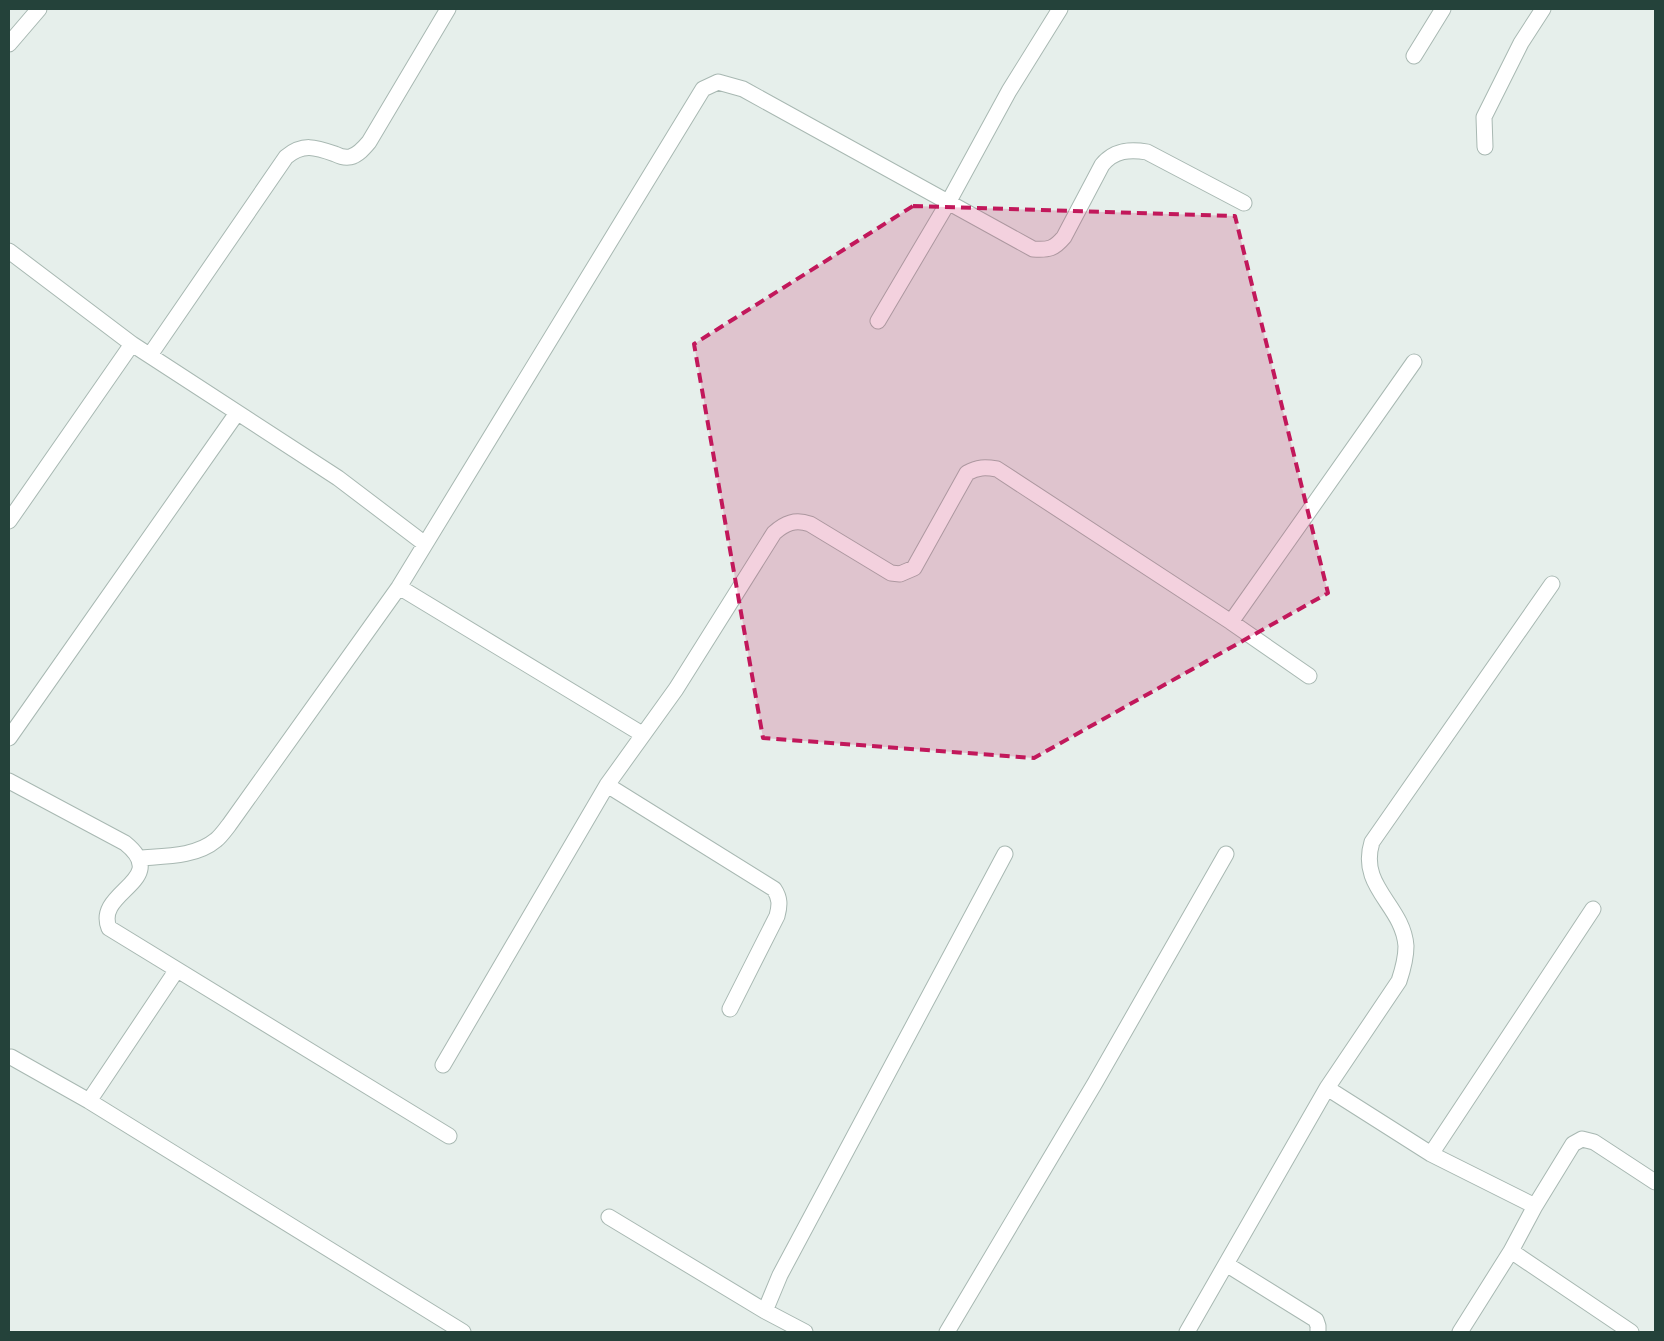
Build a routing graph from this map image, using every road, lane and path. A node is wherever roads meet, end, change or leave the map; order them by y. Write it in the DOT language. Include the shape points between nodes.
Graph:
graph roads {
  1 [pos="39,9"];
  2 [pos="448,9"];
  3 [pos="1060,9"];
  4 [pos="1443,9"];
  5 [pos="1543,9"];
  6 [pos="9,44"];
  7 [pos="1414,56"];
  8 [pos="1485,147"];
  9 [pos="949,201"];
  10 [pos="1244,203"];
  11 [pos="9,251"];
  12 [pos="878,321"];
  13 [pos="132,344"];
  14 [pos="150,355"];
  15 [pos="1414,362"];
  16 [pos="237,413"];
  17 [pos="9,521"];
  18 [pos="425,544"];
  19 [pos="1552,584"];
  20 [pos="399,587"];
  21 [pos="1231,622"];
  22 [pos="1309,676"];
  23 [pos="642,734"];
  24 [pos="9,738"];
  25 [pos="9,781"];
  26 [pos="607,784"];
  27 [pos="1005,854"];
  28 [pos="1226,854"];
  29 [pos="140,858"];
  30 [pos="1592,909"];
  31 [pos="176,971"];
  32 [pos="730,1009"];
  33 [pos="11,1057"];
  34 [pos="443,1066"];
  35 [pos="1327,1088"];
  36 [pos="89,1101"];
  37 [pos="449,1136"];
  38 [pos="1431,1154"];
  39 [pos="1655,1182"];
  40 [pos="1535,1206"];
  41 [pos="609,1217"];
  42 [pos="1510,1251"];
  43 [pos="1226,1264"];
  44 [pos="765,1311"];
  45 [pos="463,1332"];
  46 [pos="805,1332"];
  47 [pos="947,1332"];
  48 [pos="1187,1332"];
  49 [pos="1318,1332"];
  50 [pos="1460,1332"];
  51 [pos="1631,1332"];
  1 -- 6 [label="street"];
  2 -- 14 [label="street" via="369,142 350,157 305,147 286,157"];
  3 -- 9 [label="street" via="1009,91"];
  4 -- 7 [label="street"];
  5 -- 8 [label="street" via="1521,43 1484,117"];
  9 -- 10 [label="street" via="1033,249 1046,250 1057,246 1064,237 1108,158 1133,150 1147,152"];
  9 -- 12 [label="street"];
  9 -- 18 [label="street" via="743,89 718,82 703,89"];
  11 -- 13 [label="street"];
  13 -- 14 [label="street"];
  13 -- 17 [label="street"];
  14 -- 16 [label="street"];
  15 -- 21 [label="street"];
  16 -- 18 [label="street" via="338,478"];
  16 -- 24 [label="street"];
  18 -- 20 [label="street"];
  19 -- 35 [label="street" via="1372,842 1369,858 1372,876 1404,936 1405,962 1398,980"];
  20 -- 23 [label="street"];
  20 -- 29 [label="street" via="216,840 179,854"];
  21 -- 22 [label="street"];
  21 -- 23 [label="street" via="997,470 977,468 967,473 914,568 908,572 891,573 810,524 801,521 780,527 676,689"];
  23 -- 26 [label="street"];
  25 -- 29 [label="street" via="125,843"];
  26 -- 32 [label="street" via="774,889 779,897 777,916"];
  26 -- 34 [label="street"];
  27 -- 44 [label="street" via="780,1275"];
  28 -- 47 [label="street"];
  29 -- 31 [label="street" via="139,875 109,908 106,922 109,928"];
  30 -- 38 [label="street"];
  31 -- 36 [label="street"];
  31 -- 37 [label="street"];
  33 -- 36 [label="street"];
  35 -- 38 [label="street"];
  35 -- 43 [label="street"];
  36 -- 45 [label="street"];
  38 -- 40 [label="street"];
  39 -- 40 [label="street" via="1594,1142 1582,1139 1573,1144"];
  40 -- 42 [label="street"];
  41 -- 44 [label="street"];
  42 -- 50 [label="street"];
  42 -- 51 [label="street"];
  43 -- 48 [label="street"];
  43 -- 49 [label="street" via="1316,1320"];
  44 -- 46 [label="street"];
}
